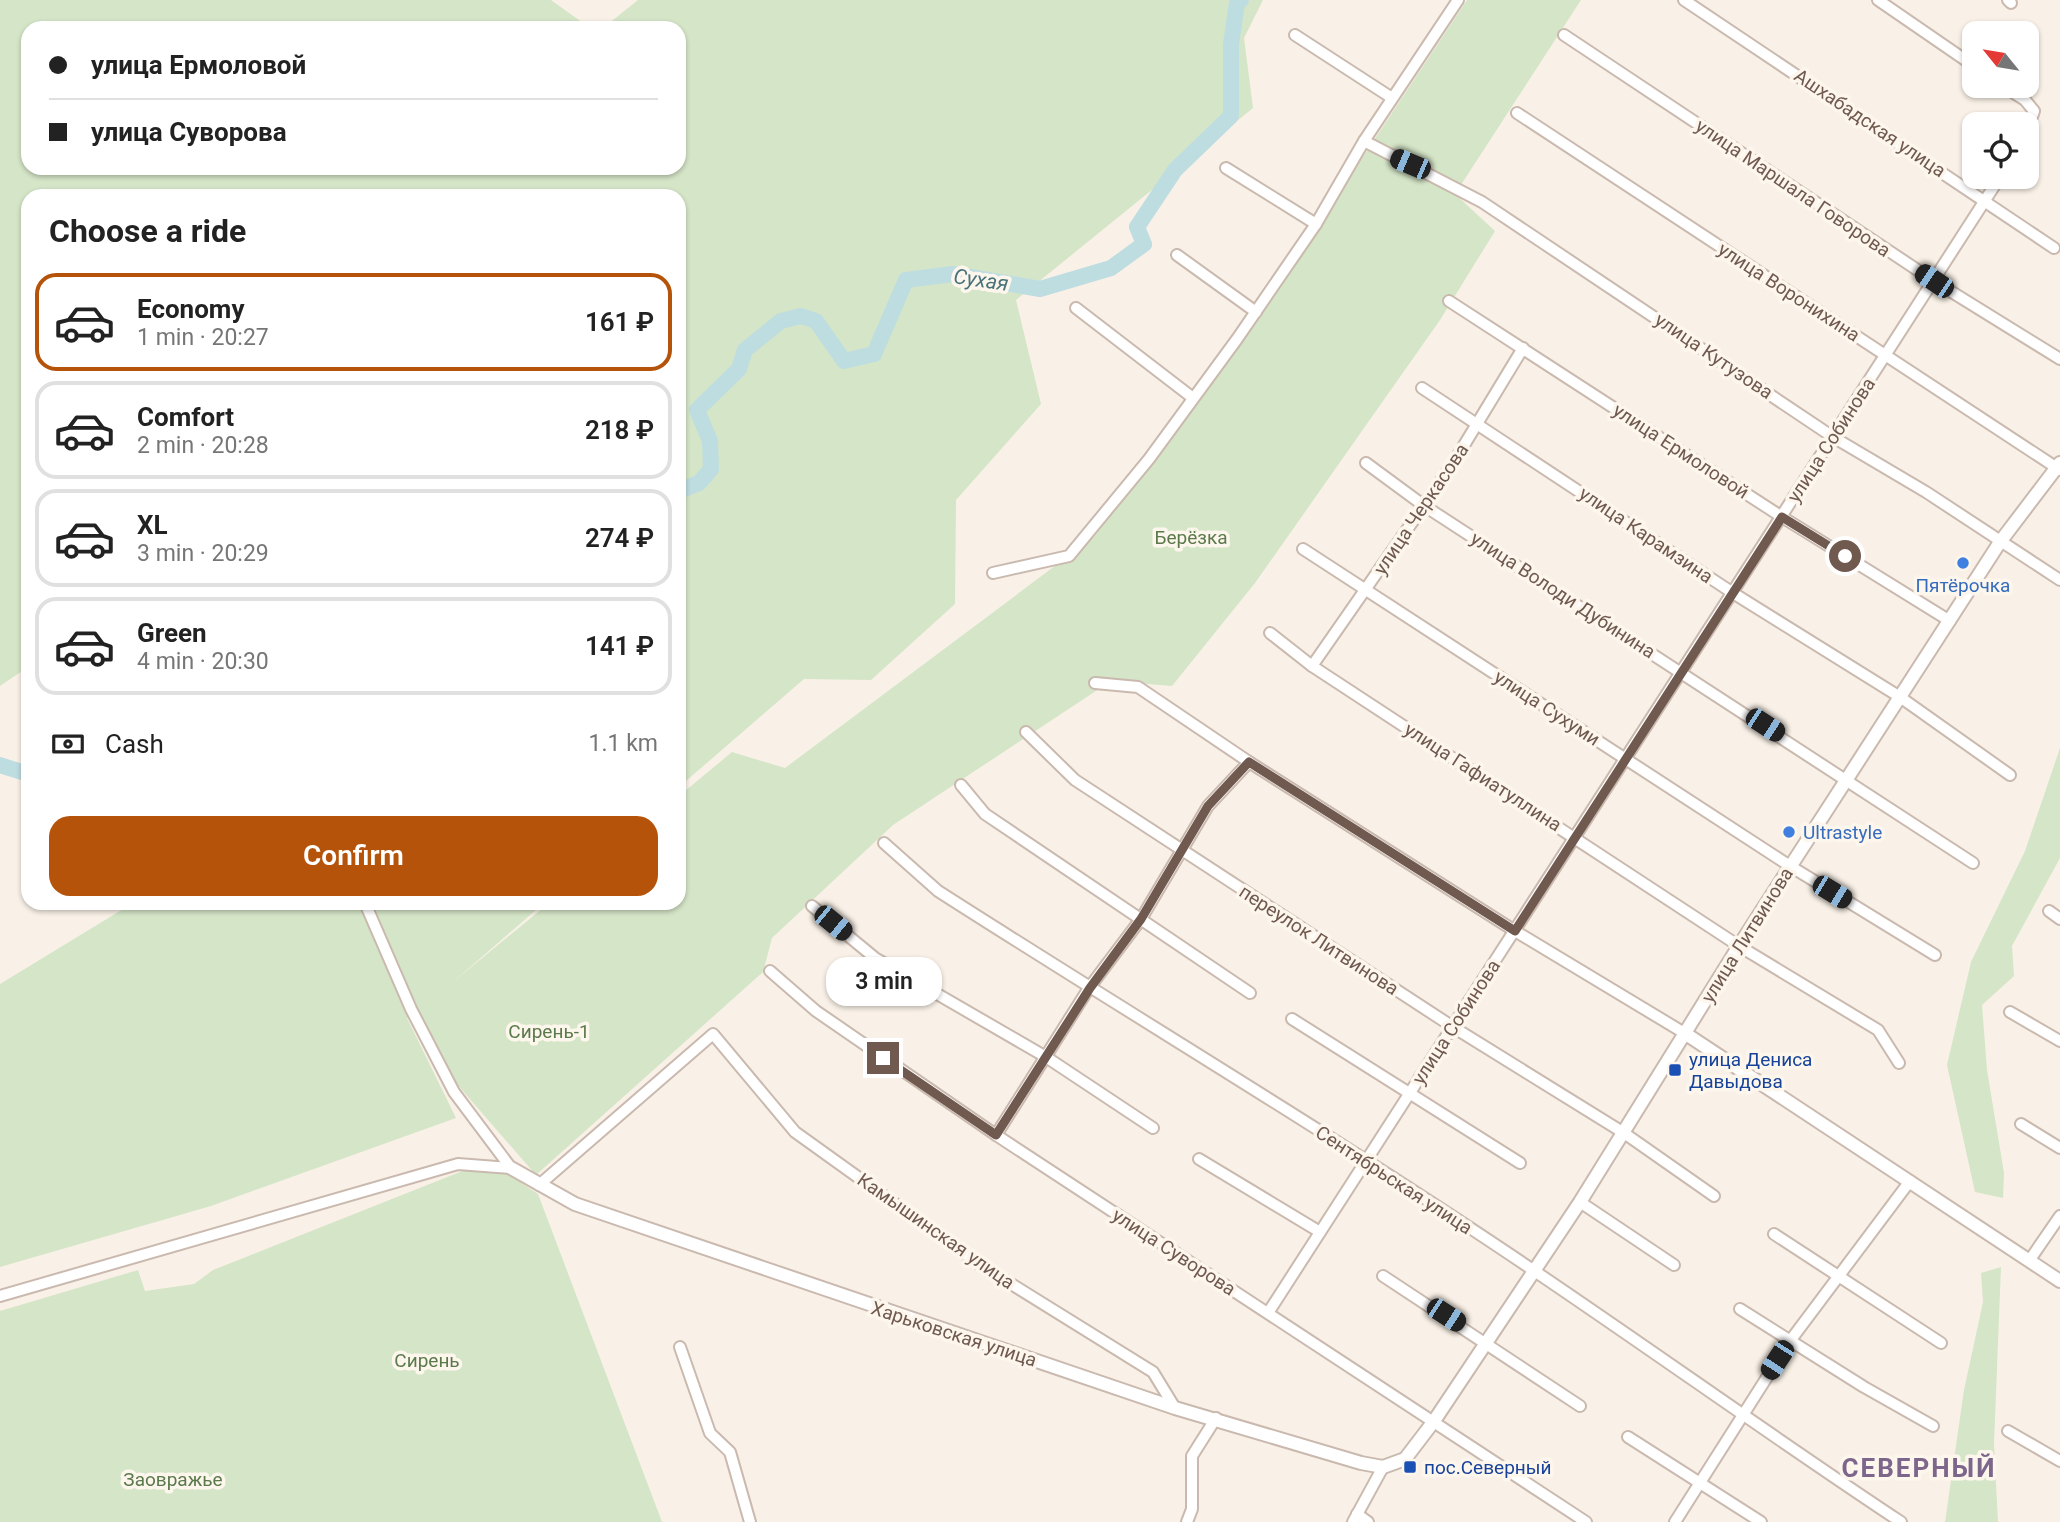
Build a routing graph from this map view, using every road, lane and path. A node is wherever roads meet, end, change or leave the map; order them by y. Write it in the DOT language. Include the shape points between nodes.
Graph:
graph roads {
  1 [pos="1458,0"];
  2 [pos="1684,0"];
  3 [pos="1878,0"];
  4 [pos="1294,35"];
  5 [pos="1564,35"];
  6 [pos="1962,58"];
  7 [pos="1392,98"];
  8 [pos="2022,98"];
  9 [pos="2034,112"];
  10 [pos="1517,113"];
  11 [pos="1364,141"];
  12 [pos="1226,168"];
  13 [pos="1993,189"];
  14 [pos="1986,200"];
  15 [pos="1315,224"];
  16 [pos="2054,248"];
  17 [pos="1177,255"];
  18 [pos="1934,281"];
  19 [pos="1449,301"];
  20 [pos="1076,308"];
  21 [pos="1256,312"];
  22 [pos="1523,348"];
  23 [pos="1886,356"];
  24 [pos="2060,359"];
  25 [pos="1422,388"];
  26 [pos="1193,398"];
  27 [pos="1478,423"];
  28 [pos="1833,437"];
  29 [pos="1366,463"];
  30 [pos="2058,466"];
  31 [pos="1423,505"];
  32 [pos="1782,517"];
  33 [pos="2000,542"];
  34 [pos="1303,549"];
  35 [pos="993,573"];
  36 [pos="2060,580"];
  37 [pos="1366,589"];
  38 [pos="1733,593"];
  39 [pos="1950,621"];
  40 [pos="1270,633"];
  41 [pos="1312,666"];
  42 [pos="1682,671"];
  43 [pos="1095,683"];
  44 [pos="1900,697"];
  45 [pos="1026,732"];
  46 [pos="1625,760"];
  47 [pos="1249,762"];
  48 [pos="2010,775"];
  49 [pos="1847,778"];
  50 [pos="961,785"];
  51 [pos="1575,837"];
  52 [pos="884,843"];
  53 [pos="1183,851"];
  54 [pos="1973,863"];
  55 [pos="1790,866"];
  56 [pos="812,906"];
  57 [pos="368,910"];
  58 [pos="2049,911"];
  59 [pos="1141,919"];
  60 [pos="2060,919"];
  61 [pos="1515,931"];
  62 [pos="1739,946"];
  63 [pos="1936,955"];
  64 [pos="770,971"];
  65 [pos="1090,988"];
  66 [pos="1250,993"];
  67 [pos="2010,1012"];
  68 [pos="1292,1018"];
  69 [pos="1453,1027"];
  70 [pos="1686,1034"];
  71 [pos="2060,1041"];
  72 [pos="1046,1057"];
  73 [pos="1899,1063"];
  74 [pos="1411,1092"];
  75 [pos="2021,1124"];
  76 [pos="1153,1128"];
  77 [pos="1623,1133"];
  78 [pos="996,1135"];
  79 [pos="2060,1148"];
  80 [pos="1199,1159"];
  81 [pos="1367,1161"];
  82 [pos="1520,1163"];
  83 [pos="511,1168"];
  84 [pos="1910,1181"];
  85 [pos="538,1185"];
  86 [pos="1714,1196"];
  87 [pos="1580,1202"];
  88 [pos="2060,1216"];
  89 [pos="1320,1232"];
  90 [pos="1774,1234"];
  91 [pos="2029,1261"];
  92 [pos="1674,1265"];
  93 [pos="1534,1270"];
  94 [pos="1838,1275"];
  95 [pos="1383,1276"];
  96 [pos="2060,1281"];
  97 [pos="0,1296"];
  98 [pos="1740,1309"];
  99 [pos="1268,1313"];
  100 [pos="1790,1341"];
  101 [pos="1487,1342"];
  102 [pos="1941,1343"];
  103 [pos="680,1347"];
  104 [pos="1580,1406"];
  105 [pos="1175,1408"];
  106 [pos="1740,1416"];
  107 [pos="1216,1418"];
  108 [pos="1434,1422"];
  109 [pos="1933,1426"];
  110 [pos="2008,1431"];
  111 [pos="1628,1437"];
  112 [pos="2059,1456"];
  113 [pos="1383,1467"];
  114 [pos="1700,1482"];
  115 [pos="1355,1518"];
  116 [pos="750,1522"];
  117 [pos="1186,1522"];
  118 [pos="1368,1522"];
  119 [pos="1586,1522"];
  120 [pos="1675,1522"];
  121 [pos="1761,1522"];
  122 [pos="1900,1522"];
  1 -- 7 [label="street"];
  2 -- 14 [label="street, Ашхабадская улица"];
  3 -- 6 [label="street"];
  4 -- 7 [label="street"];
  5 -- 18 [label="street, улица Маршала Говорова"];
  7 -- 11 [label="street"];
  8 -- 9 [label="street"];
  10 -- 23 [label="street, улица Воронихина"];
  11 -- 15 [label="street"];
  11 -- 28 [label="street, улица Кутузова" via="1482,202"];
  12 -- 15 [label="street"];
  13 -- 14 [label="street, улица Собинова"];
  14 -- 16 [label="street, Ашхабадская улица"];
  14 -- 18 [label="street, улица Собинова"];
  15 -- 21 [label="street"];
  17 -- 21 [label="street"];
  18 -- 23 [label="street, улица Собинова"];
  18 -- 24 [label="street, улица Маршала Говорова"];
  19 -- 22 [label="street, улица Ермоловой"];
  20 -- 26 [label="street"];
  21 -- 26 [label="street"];
  22 -- 27 [label="street, улица Черкасова"];
  22 -- 32 [label="street, улица Ермоловой"];
  23 -- 28 [label="street, улица Собинова"];
  23 -- 30 [label="street, улица Воронихина"];
  25 -- 27 [label="street, улица Карамзина"];
  26 -- 35 [label="street" via="1069,556"];
  27 -- 31 [label="street, улица Черкасова"];
  27 -- 38 [label="street, улица Карамзина"];
  28 -- 32 [label="street, улица Собинова"];
  28 -- 33 [label="street, улица Кутузова"];
  29 -- 31 [label="street, улица Володи Дубинина"];
  30 -- 33 [label="street, улица Литвинова"];
  31 -- 37 [label="street, улица Черкасова"];
  31 -- 42 [label="street, улица Володи Дубинина"];
  32 -- 38 [label="street, улица Собинова"];
  32 -- 39 [label="street, улица Ермоловой"];
  33 -- 36 [label="street, улица Кутузова"];
  33 -- 39 [label="street, улица Литвинова"];
  34 -- 37 [label="street, улица Сухуми"];
  37 -- 41 [label="street, улица Черкасова"];
  37 -- 46 [label="street, улица Сухуми"];
  38 -- 42 [label="street, улица Собинова"];
  38 -- 44 [label="street, улица Карамзина"];
  39 -- 44 [label="street, улица Литвинова"];
  40 -- 41 [label="street, улица Гафиатуллина"];
  41 -- 51 [label="street, улица Гафиатуллина"];
  42 -- 46 [label="street, улица Собинова"];
  42 -- 49 [label="street, улица Володи Дубинина"];
  43 -- 47 [label="street" via="1138,687"];
  44 -- 48 [label="street, улица Карамзина"];
  44 -- 49 [label="street, улица Литвинова"];
  45 -- 53 [label="street, переулок Литвинова" via="1075,780"];
  46 -- 51 [label="street, улица Собинова"];
  46 -- 55 [label="street, улица Сухуми"];
  47 -- 53 [label="street" via="1208,806"];
  47 -- 61 [label="street"];
  49 -- 54 [label="street, улица Володи Дубинина"];
  49 -- 55 [label="street, улица Литвинова"];
  50 -- 59 [label="street" via="985,814"];
  51 -- 61 [label="street, улица Собинова"];
  51 -- 62 [label="street, улица Гафиатуллина"];
  52 -- 65 [label="street, Сентябрьская улица" via="938,891"];
  53 -- 59 [label="street"];
  53 -- 69 [label="street, переулок Литвинова"];
  55 -- 62 [label="street, улица Литвинова"];
  55 -- 63 [label="street, улица Сухуми"];
  56 -- 72 [label="street" via="875,958"];
  57 -- 83 [label="street" via="454,1092"];
  58 -- 60 [label="street"];
  59 -- 65 [label="street"];
  59 -- 66 [label="street"];
  61 -- 69 [label="street, улица Собинова"];
  61 -- 70 [label="street"];
  62 -- 70 [label="street, улица Литвинова"];
  62 -- 73 [label="street, улица Гафиатуллина" via="1878,1030"];
  64 -- 78 [label="street, улица Суворова" via="816,1011"];
  65 -- 72 [label="street"];
  65 -- 81 [label="street, Сентябрьская улица"];
  67 -- 71 [label="street"];
  68 -- 74 [label="street"];
  69 -- 74 [label="street, улица Собинова"];
  69 -- 77 [label="street, переулок Литвинова"];
  70 -- 77 [label="street, улица Литвинова"];
  70 -- 84 [label="street"];
  72 -- 76 [label="street"];
  72 -- 78 [label="street"];
  74 -- 81 [label="street, улица Собинова"];
  74 -- 82 [label="street"];
  75 -- 79 [label="street"];
  77 -- 86 [label="street, переулок Литвинова"];
  77 -- 87 [label="street, улица Литвинова"];
  78 -- 99 [label="street, улица Суворова"];
  80 -- 89 [label="street"];
  81 -- 89 [label="street, улица Собинова"];
  81 -- 93 [label="street, Сентябрьская улица"];
  83 -- 85 [label="street, Харьковская улица"];
  83 -- 97 [label="street" via="458,1164"];
  84 -- 91 [label="street"];
  84 -- 94 [label="street"];
  85 -- 105 [label="street, Харьковская улица" via="601,1213"];
  85 -- 105 [label="street, Камышинская улица" via="713,1034 795,1132 979,1264 1153,1372"];
  87 -- 92 [label="street"];
  87 -- 93 [label="street, улица Литвинова"];
  88 -- 91 [label="street"];
  89 -- 99 [label="street, улица Собинова"];
  90 -- 94 [label="street"];
  91 -- 96 [label="street"];
  93 -- 101 [label="street, улица Литвинова"];
  93 -- 106 [label="street, Сентябрьская улица"];
  94 -- 100 [label="street"];
  94 -- 102 [label="street"];
  95 -- 101 [label="street"];
  98 -- 100 [label="street"];
  99 -- 108 [label="street, улица Суворова"];
  100 -- 106 [label="street"];
  100 -- 109 [label="street"];
  101 -- 104 [label="street"];
  101 -- 108 [label="street, улица Литвинова"];
  103 -- 116 [label="street" via="710,1433 730,1452"];
  105 -- 107 [label="street, Харьковская улица"];
  106 -- 114 [label="street"];
  106 -- 122 [label="street, Сентябрьская улица"];
  107 -- 113 [label="street, Харьковская улица"];
  107 -- 117 [label="street" via="1192,1456 1192,1509"];
  108 -- 113 [label="street, улица Литвинова" via="1405,1459"];
  108 -- 119 [label="street, улица Суворова"];
  110 -- 112 [label="street"];
  111 -- 114 [label="street"];
  113 -- 115 [label="street"];
  114 -- 120 [label="street"];
  114 -- 121 [label="street"];
  115 -- 118 [label="street"];
}
